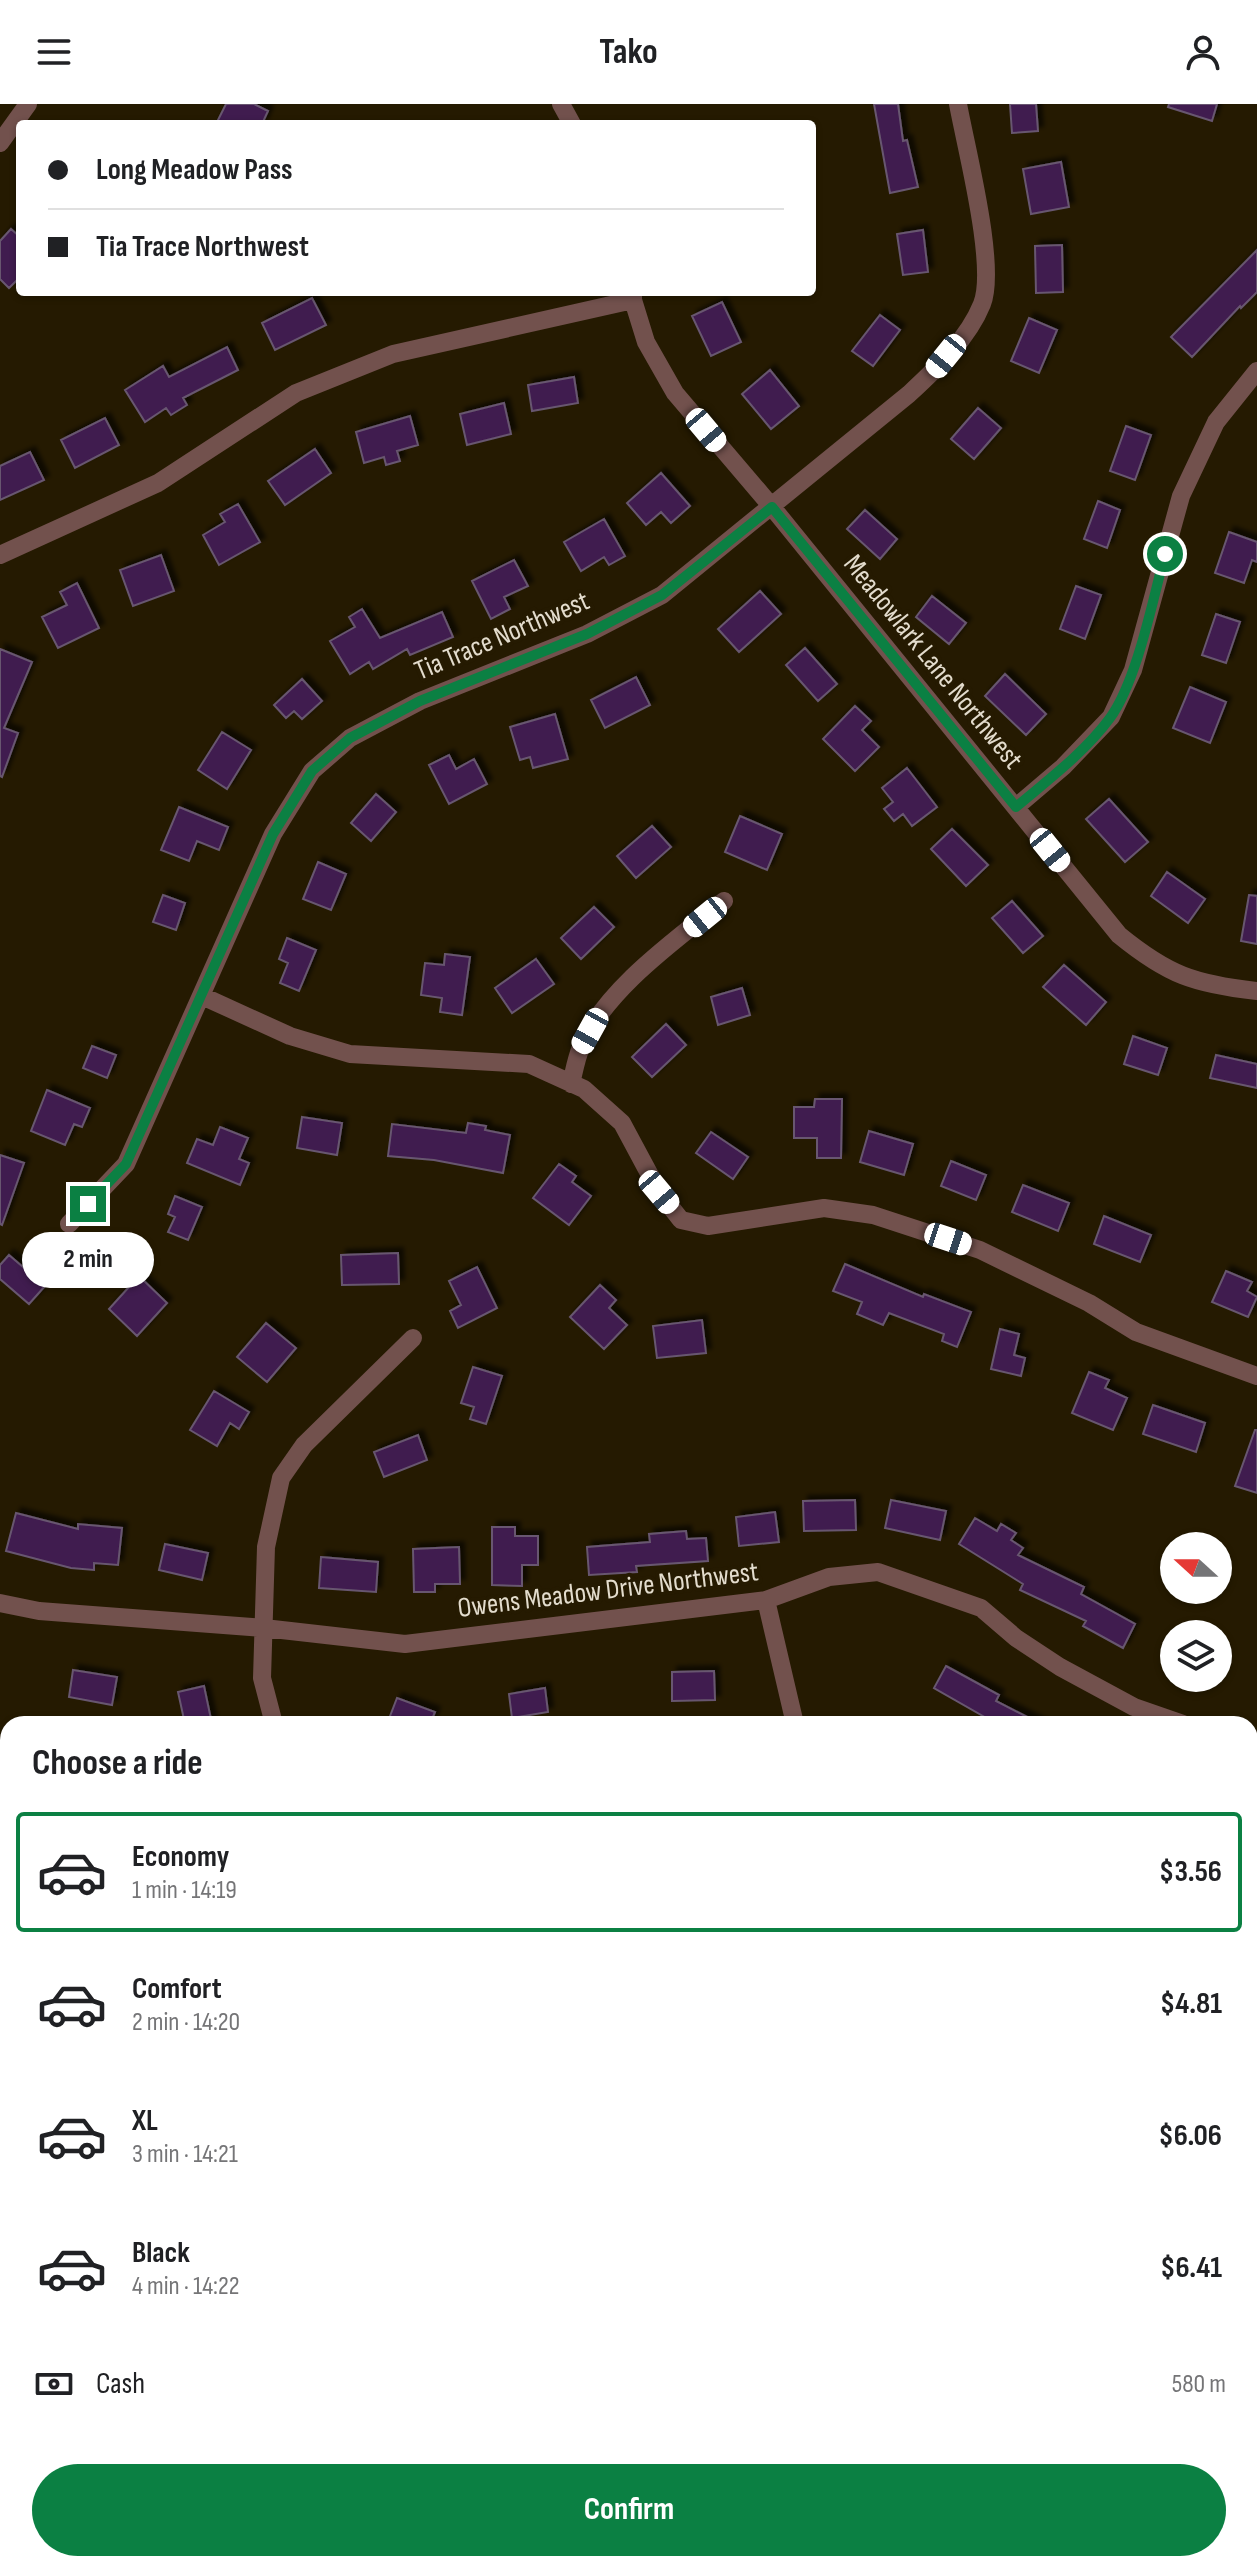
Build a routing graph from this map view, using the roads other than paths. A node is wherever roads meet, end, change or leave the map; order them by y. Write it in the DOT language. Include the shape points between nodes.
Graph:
graph roads {
  1 [pos="958,104"];
  2 [pos="16,121"];
  3 [pos="0,143"];
  4 [pos="633,296"];
  5 [pos="1257,371"];
  6 [pos="772,507"];
  7 [pos="0,555"];
  8 [pos="1016,807"];
  9 [pos="724,901"];
  10 [pos="1257,991"];
  11 [pos="202,996"];
  12 [pos="571,1084"];
  13 [pos="69,1224"];
  14 [pos="413,1338"];
  15 [pos="1257,1376"];
  16 [pos="766,1600"];
  17 [pos="0,1603"];
  18 [pos="264,1628"];
  19 [pos="272,1716"];
  20 [pos="793,1716"];
  21 [pos="1160,1716"];
  1 -- 6 [label="street, Tia Trace Northwest" via="984,244 987,275 982,303 936,369"];
  2 -- 3 [label="street"];
  4 -- 6 [label="street, Meadowlark Lane Northwest" via="646,342 675,393"];
  4 -- 7 [label="street" via="393,354 296,393 158,483"];
  5 -- 8 [label="street" via="1216,422 1181,496 1133,670 1111,717"];
  6 -- 8 [label="street, Meadowlark Lane Northwest"];
  6 -- 11 [label="street, Tia Trace Northwest" via="659,596 587,634 420,701 350,738 312,771 273,834"];
  8 -- 10 [label="street, Meadowlark Lane Northwest" via="1119,935 1143,955 1191,980"];
  9 -- 12 [label="street" via="646,964 599,1014 581,1047"];
  11 -- 12 [label="street" via="290,1036 350,1054 529,1064"];
  11 -- 13 [label="street, Tia Trace Northwest" via="126,1164"];
  12 -- 15 [label="street" via="622,1123 659,1192 681,1220 708,1226 824,1208 873,1215 980,1250 1136,1332"];
  14 -- 18 [label="street" via="304,1445 281,1478 266,1547"];
  16 -- 18 [label="street, Owens Meadow Drive Northwest" via="405,1644"];
  16 -- 20 [label="street"];
  16 -- 21 [label="street, Owens Meadow Drive Northwest" via="829,1577 878,1572 981,1608 1060,1667"];
  17 -- 18 [label="street, Owens Meadow Drive Northwest" via="39,1611"];
  18 -- 19 [label="street" via="262,1678"];
}
